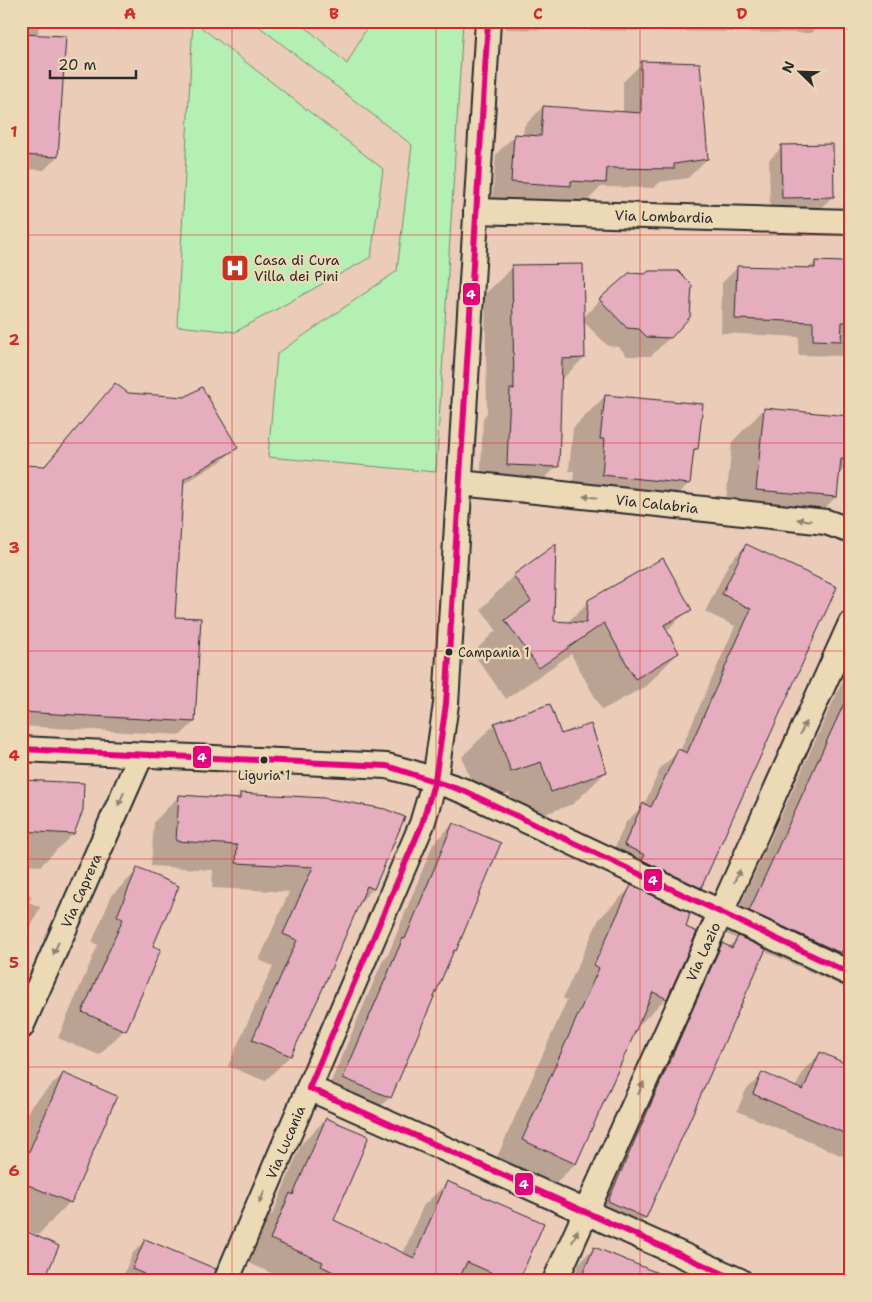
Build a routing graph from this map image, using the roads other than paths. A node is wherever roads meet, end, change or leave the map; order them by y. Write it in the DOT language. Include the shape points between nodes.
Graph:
graph roads {
  1 [pos="488,21"];
  2 [pos="476,212"];
  3 [pos="851,222"];
  4 [pos="460,483"];
  5 [pos="851,531"];
  6 [pos="851,623"];
  7 [pos="21,749"];
  8 [pos="141,755"];
  9 [pos="435,780"];
  10 [pos="720,913"];
  11 [pos="851,974"];
  12 [pos="21,1028"];
  13 [pos="309,1088"];
  14 [pos="586,1212"];
  15 [pos="226,1281"];
  16 [pos="554,1281"];
  17 [pos="740,1281"];
  1 -- 2 [label="street, Via Lucania"];
  2 -- 3 [label="street, Via Lombardia"];
  2 -- 4 [label="street, Via Lucania"];
  5 -- 4 [label="street, Via Calabria, one-way" via="826,522"];
  4 -- 9 [label="street, Via Lucania" via="446,704"];
  10 -- 6 [label="street, Via Lazio, one-way"];
  7 -- 8 [label="street"];
  8 -- 9 [label="street" via="387,766"];
  8 -- 12 [label="street, Via Caprera, one-way"];
  9 -- 10 [label="street"];
  9 -- 13 [label="street, Via Lucania" via="422,824"];
  10 -- 11 [label="street"];
  14 -- 10 [label="street, Via Lazio, one-way"];
  13 -- 14 [label="street"];
  13 -- 15 [label="street, Via Lucania, one-way"];
  16 -- 14 [label="street, Via Lazio, one-way"];
  14 -- 17 [label="street"];
}
